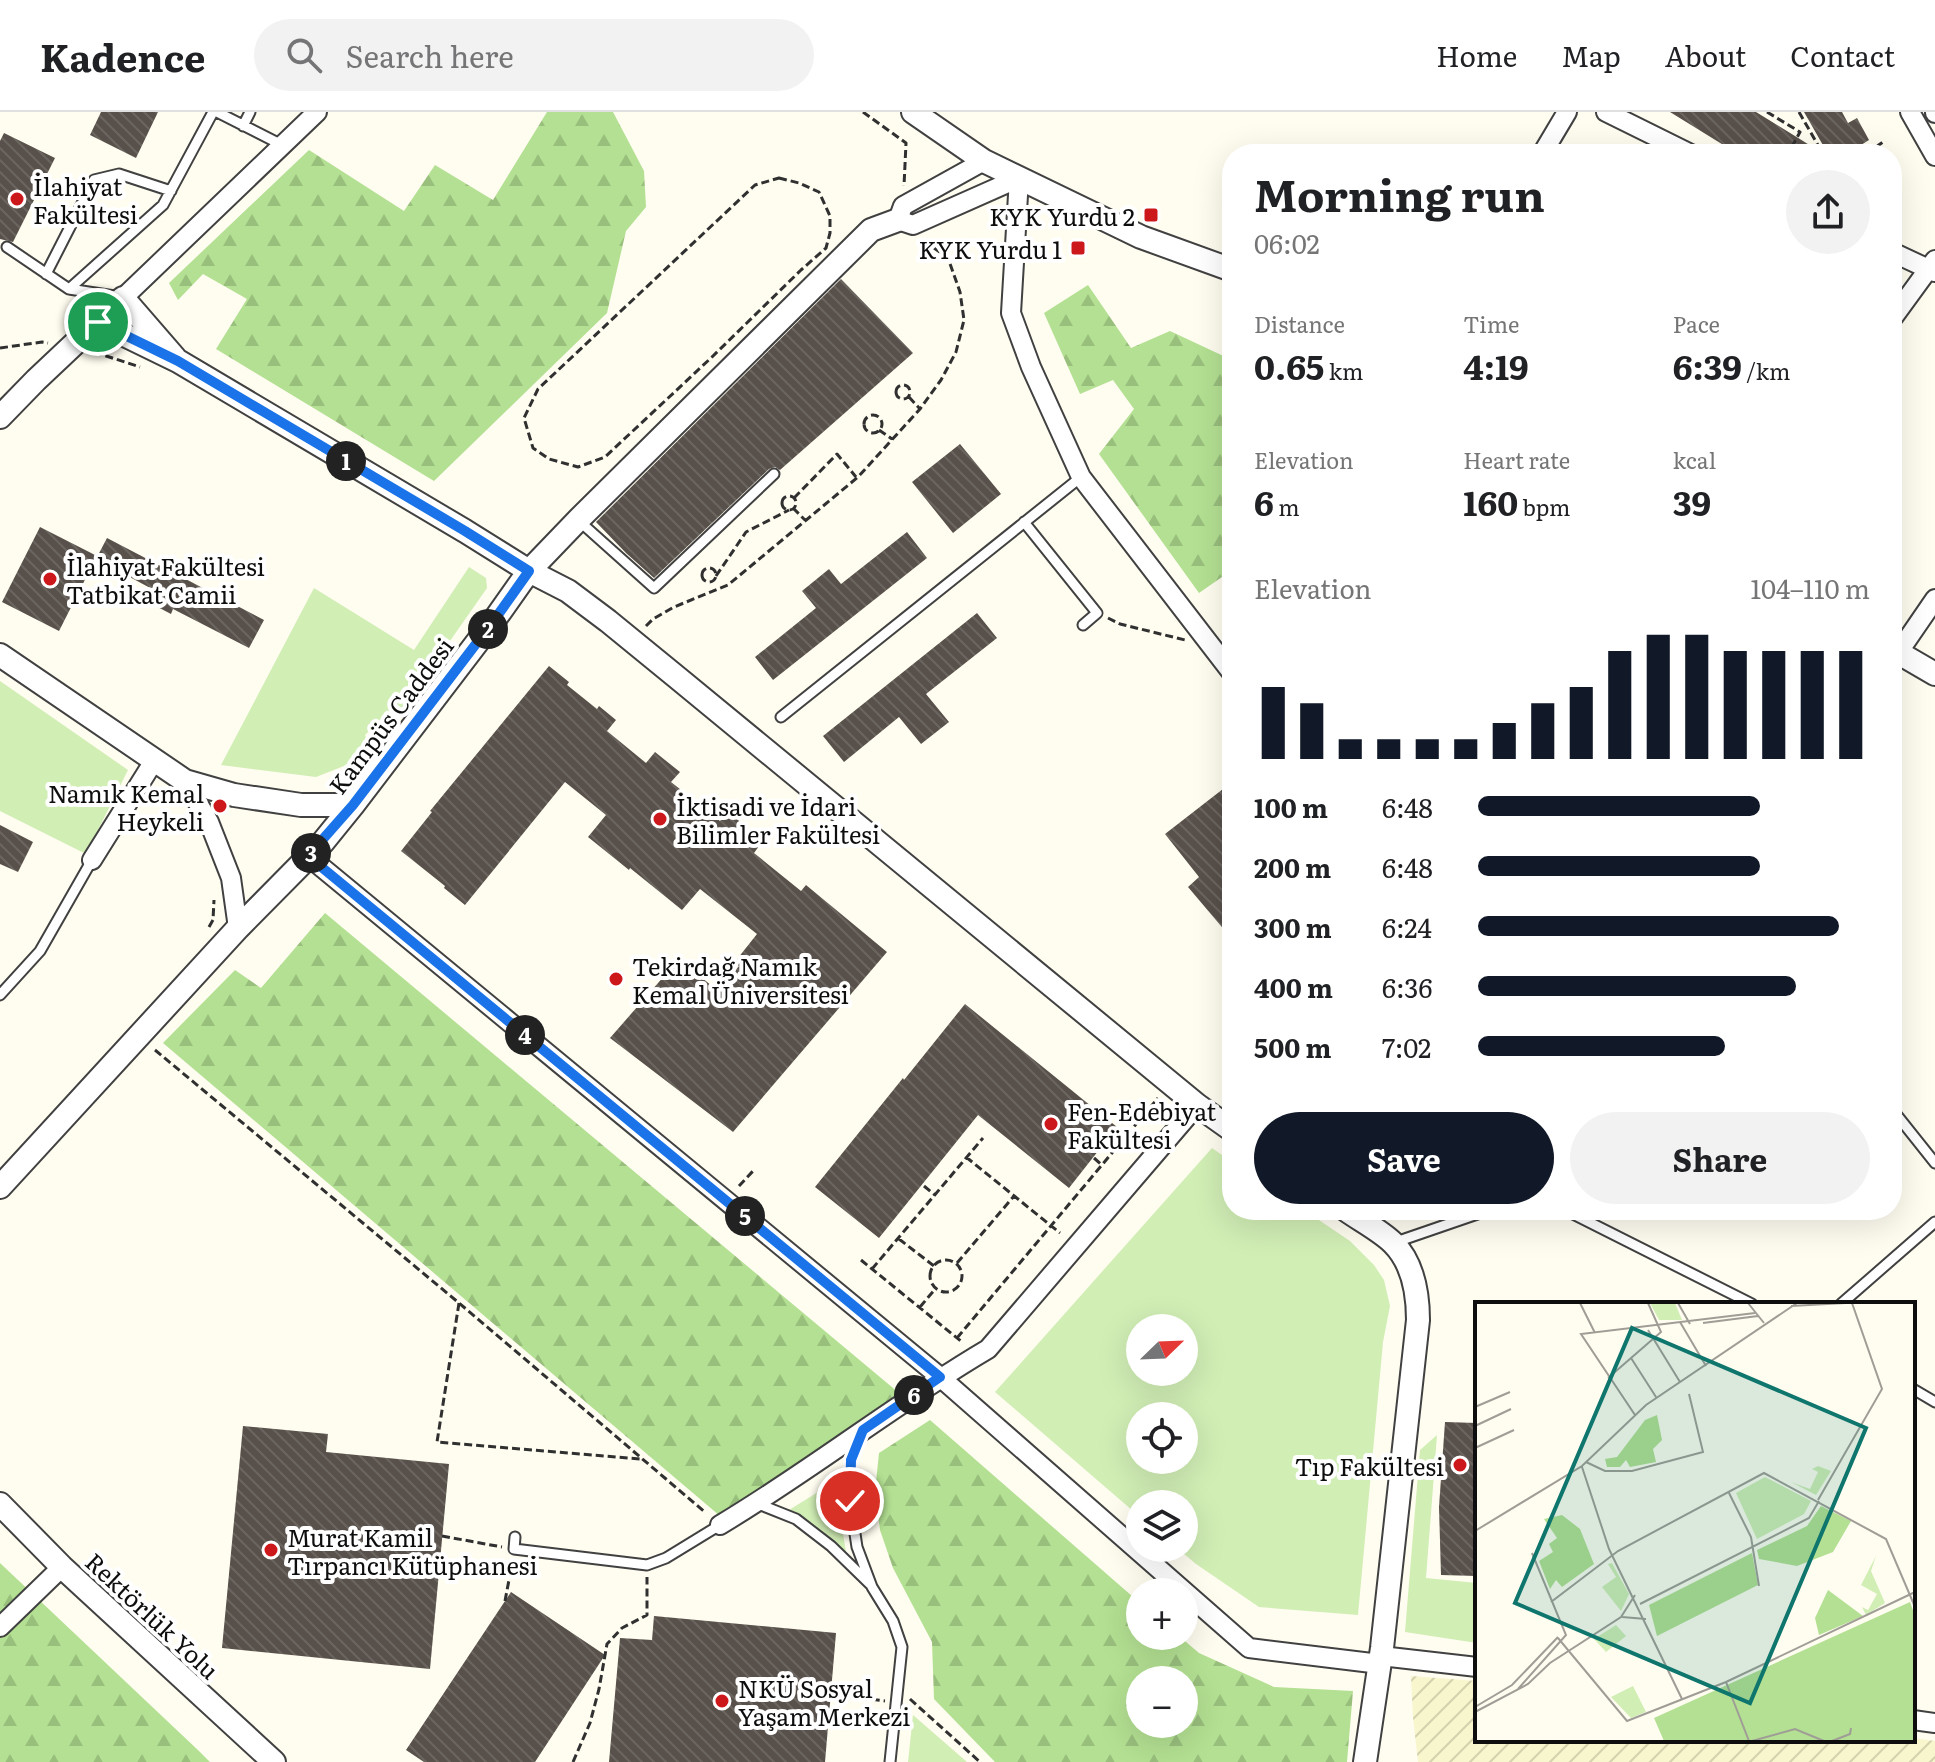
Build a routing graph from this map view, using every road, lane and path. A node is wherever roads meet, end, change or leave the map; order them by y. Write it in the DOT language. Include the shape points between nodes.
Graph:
graph roads {
  1 [pos="215,112"];
  2 [pos="250,112"];
  3 [pos="317,112"];
  4 [pos="863,112"];
  5 [pos="913,112"];
  6 [pos="1567,112"];
  7 [pos="1606,112"];
  8 [pos="1767,112"];
  9 [pos="1799,112"];
  10 [pos="1910,112"];
  11 [pos="243,126"];
  12 [pos="1883,142"];
  13 [pos="1548,144"];
  14 [pos="1671,144"];
  15 [pos="1793,144"];
  16 [pos="1817,144"];
  17 [pos="1880,144"];
  18 [pos="282,145"];
  19 [pos="1935,156"];
  20 [pos="984,161"];
  21 [pos="1019,178"];
  22 [pos="171,191"];
  23 [pos="819,192"];
  24 [pos="904,192"];
  25 [pos="898,220"];
  26 [pos="7,247"];
  27 [pos="1902,256"];
  28 [pos="1222,266"];
  29 [pos="1933,267"];
  30 [pos="46,274"];
  31 [pos="69,289"];
  32 [pos="123,298"];
  33 [pos="1902,306"];
  34 [pos="98,322"];
  35 [pos="71,347"];
  36 [pos="0,348"];
  37 [pos="178,361"];
  38 [pos="150,370"];
  39 [pos="909,397"];
  40 [pos="920,409"];
  41 [pos="0,417"];
  42 [pos="879,430"];
  43 [pos="892,439"];
  44 [pos="774,474"];
  45 [pos="1081,477"];
  46 [pos="856,478"];
  47 [pos="794,498"];
  48 [pos="791,509"];
  49 [pos="578,520"];
  50 [pos="805,520"];
  51 [pos="1024,522"];
  52 [pos="529,571"];
  53 [pos="716,576"];
  54 [pos="713,581"];
  55 [pos="720,588"];
  56 [pos="1935,599"];
  57 [pos="1097,613"];
  58 [pos="1083,625"];
  59 [pos="631,640"];
  60 [pos="1190,640"];
  61 [pos="1902,642"];
  62 [pos="0,655"];
  63 [pos="1902,655"];
  64 [pos="1222,660"];
  65 [pos="1935,674"];
  66 [pos="781,717"];
  67 [pos="154,761"];
  68 [pos="185,781"];
  69 [pos="353,805"];
  70 [pos="308,856"];
  71 [pos="92,860"];
  72 [pos="212,891"];
  73 [pos="238,928"];
  74 [pos="207,934"];
  75 [pos="0,995"];
  76 [pos="139,1036"];
  77 [pos="1161,1095"];
  78 [pos="1197,1105"];
  79 [pos="1902,1122"];
  80 [pos="1222,1123"];
  81 [pos="983,1138"];
  82 [pos="966,1157"];
  83 [pos="1094,1158"];
  84 [pos="1935,1163"];
  85 [pos="1102,1165"];
  86 [pos="753,1171"];
  87 [pos="924,1186"];
  88 [pos="0,1187"];
  89 [pos="736,1190"];
  90 [pos="935,1195"];
  91 [pos="1014,1196"];
  92 [pos="1360,1220"];
  93 [pos="1460,1220"];
  94 [pos="1585,1220"];
  95 [pos="1935,1222"];
  96 [pos="1051,1226"];
  97 [pos="1060,1233"];
  98 [pos="899,1238"];
  99 [pos="1393,1243"];
  100 [pos="861,1260"];
  101 [pos="956,1264"];
  102 [pos="934,1266"];
  103 [pos="872,1269"];
  104 [pos="936,1288"];
  105 [pos="1748,1302"];
  106 [pos="1843,1302"];
  107 [pos="459,1303"];
  108 [pos="920,1308"];
  109 [pos="957,1338"];
  110 [pos="977,1355"];
  111 [pos="940,1377"];
  112 [pos="1915,1390"];
  113 [pos="1935,1402"];
  114 [pos="863,1430"];
  115 [pos="643,1460"];
  116 [pos="756,1503"];
  117 [pos="0,1504"];
  118 [pos="720,1525"];
  119 [pos="442,1536"];
  120 [pos="515,1537"];
  121 [pos="514,1549"];
  122 [pos="647,1565"];
  123 [pos="62,1567"];
  124 [pos="872,1587"];
  125 [pos="505,1601"];
  126 [pos="0,1627"];
  127 [pos="1381,1660"];
  128 [pos="1475,1667"];
  129 [pos="898,1689"];
  130 [pos="836,1695"];
  131 [pos="896,1702"];
  132 [pos="1915,1720"];
  133 [pos="1935,1723"];
  134 [pos="274,1762"];
  135 [pos="573,1762"];
  136 [pos="890,1762"];
  137 [pos="980,1762"];
  138 [pos="1365,1762"];
  1 -- 11 [label="lane"];
  1 -- 22 [label="lane"];
  2 -- 11 [label="lane"];
  3 -- 18 [label="street"];
  4 -- 24 [label="path" via="906,143"];
  5 -- 20 [label="street"];
  6 -- 13 [label="street"];
  7 -- 14 [label="street"];
  8 -- 15 [label="path" via="1800,132"];
  9 -- 16 [label="path"];
  10 -- 19 [label="street"];
  11 -- 18 [label="lane"];
  12 -- 17 [label="path"];
  18 -- 32 [label="street"];
  20 -- 21 [label="street"];
  20 -- 25 [label="street" via="903,206"];
  21 -- 25 [label="street" via="913,225"];
  21 -- 28 [label="street" via="1141,237"];
  21 -- 45 [label="street" via="1011,313"];
  22 -- 30 [label="lane" via="119,174 94,180"];
  22 -- 31 [label="lane" via="163,205"];
  23 -- 23 [label="path" via="830,216 826,248 605,457 578,467 533,448 524,418 538,389 755,185 779,178"];
  25 -- 40 [label="path" via="948,258 964,320 956,352"];
  25 -- 49 [label="street, Kampüs Caddesi" via="871,230"];
  26 -- 30 [label="lane"];
  27 -- 29 [label="street"];
  29 -- 33 [label="street"];
  30 -- 31 [label="lane"];
  31 -- 32 [label="lane"];
  32 -- 34 [label="street"];
  32 -- 37 [label="street"];
  34 -- 35 [label="street"];
  34 -- 37 [label="street"];
  35 -- 36 [label="path" via="42,342"];
  35 -- 38 [label="path"];
  35 -- 41 [label="street"];
  37 -- 52 [label="street"];
  39 -- 40 [label="path"];
  40 -- 43 [label="path"];
  42 -- 42 [label="path" via="880,418 867,416 865,429"];
  42 -- 43 [label="path"];
  43 -- 46 [label="path"];
  44 -- 49 [label="lane" via="654,588"];
  45 -- 51 [label="lane"];
  45 -- 64 [label="street"];
  46 -- 47 [label="path" via="837,454"];
  46 -- 50 [label="path"];
  47 -- 48 [label="path"];
  47 -- 48 [label="path" via="782,500"];
  48 -- 50 [label="path"];
  48 -- 53 [label="path" via="746,532"];
  49 -- 52 [label="street, Kampüs Caddesi"];
  50 -- 55 [label="path"];
  51 -- 57 [label="lane"];
  51 -- 66 [label="lane"];
  52 -- 59 [label="street" via="568,591"];
  52 -- 69 [label="street, Kampüs Caddesi"];
  53 -- 54 [label="path"];
  53 -- 54 [label="path" via="713,568 703,571 703,579"];
  54 -- 55 [label="path"];
  55 -- 59 [label="path" via="653,619"];
  56 -- 61 [label="street"];
  57 -- 58 [label="lane"];
  57 -- 60 [label="path" via="1120,624"];
  59 -- 78 [label="street"];
  62 -- 67 [label="street"];
  63 -- 65 [label="street"];
  67 -- 68 [label="street"];
  67 -- 71 [label="street"];
  68 -- 69 [label="street" via="301,805"];
  68 -- 73 [label="street" via="209,822 231,878"];
  69 -- 70 [label="street, Kampüs Caddesi"];
  70 -- 73 [label="street, Kampüs Caddesi"];
  70 -- 111 [label="street"];
  71 -- 75 [label="lane" via="40,951"];
  72 -- 74 [label="path" via="213,920"];
  73 -- 76 [label="street, Kampüs Caddesi"];
  76 -- 88 [label="street, Kampüs Caddesi"];
  76 -- 107 [label="path"];
  77 -- 85 [label="path"];
  78 -- 80 [label="street"];
  78 -- 110 [label="street" via="988,1349"];
  79 -- 84 [label="lane"];
  81 -- 82 [label="path"];
  82 -- 90 [label="path"];
  82 -- 91 [label="path"];
  83 -- 85 [label="path"];
  85 -- 96 [label="path"];
  86 -- 89 [label="path"];
  87 -- 90 [label="path"];
  90 -- 98 [label="path"];
  91 -- 96 [label="path"];
  91 -- 101 [label="path"];
  92 -- 99 [label="street"];
  93 -- 99 [label="lane"];
  94 -- 105 [label="lane"];
  95 -- 106 [label="lane"];
  96 -- 97 [label="path"];
  96 -- 109 [label="path"];
  98 -- 102 [label="path"];
  98 -- 103 [label="path"];
  99 -- 127 [label="street" via="1415,1284 1418,1320"];
  100 -- 103 [label="path"];
  101 -- 102 [label="path" via="944,1260"];
  101 -- 104 [label="path" via="962,1276 957,1288"];
  102 -- 104 [label="path" via="930,1276"];
  103 -- 108 [label="path"];
  104 -- 108 [label="path"];
  107 -- 115 [label="path"];
  107 -- 115 [label="path" via="437,1442"];
  108 -- 109 [label="path"];
  109 -- 110 [label="path"];
  110 -- 111 [label="street"];
  111 -- 114 [label="street"];
  111 -- 127 [label="street" via="1249,1648"];
  112 -- 113 [label="lane"];
  114 -- 116 [label="street"];
  114 -- 124 [label="lane" via="851,1460 850,1501 857,1547"];
  115 -- 118 [label="path"];
  116 -- 118 [label="street"];
  116 -- 124 [label="lane" via="796,1519"];
  117 -- 123 [label="street, Rektörlük Yolu"];
  118 -- 122 [label="lane"];
  119 -- 121 [label="path"];
  120 -- 121 [label="lane"];
  121 -- 122 [label="lane"];
  121 -- 125 [label="path"];
  122 -- 135 [label="path" via="647,1615 622,1628 607,1644 590,1723"];
  123 -- 126 [label="street"];
  123 -- 134 [label="street, Rektörlük Yolu"];
  124 -- 129 [label="lane" via="902,1647"];
  127 -- 128 [label="street"];
  127 -- 138 [label="street"];
  129 -- 131 [label="lane"];
  129 -- 137 [label="path"];
  130 -- 131 [label="path"];
  131 -- 136 [label="lane"];
  132 -- 133 [label="street"];
}
